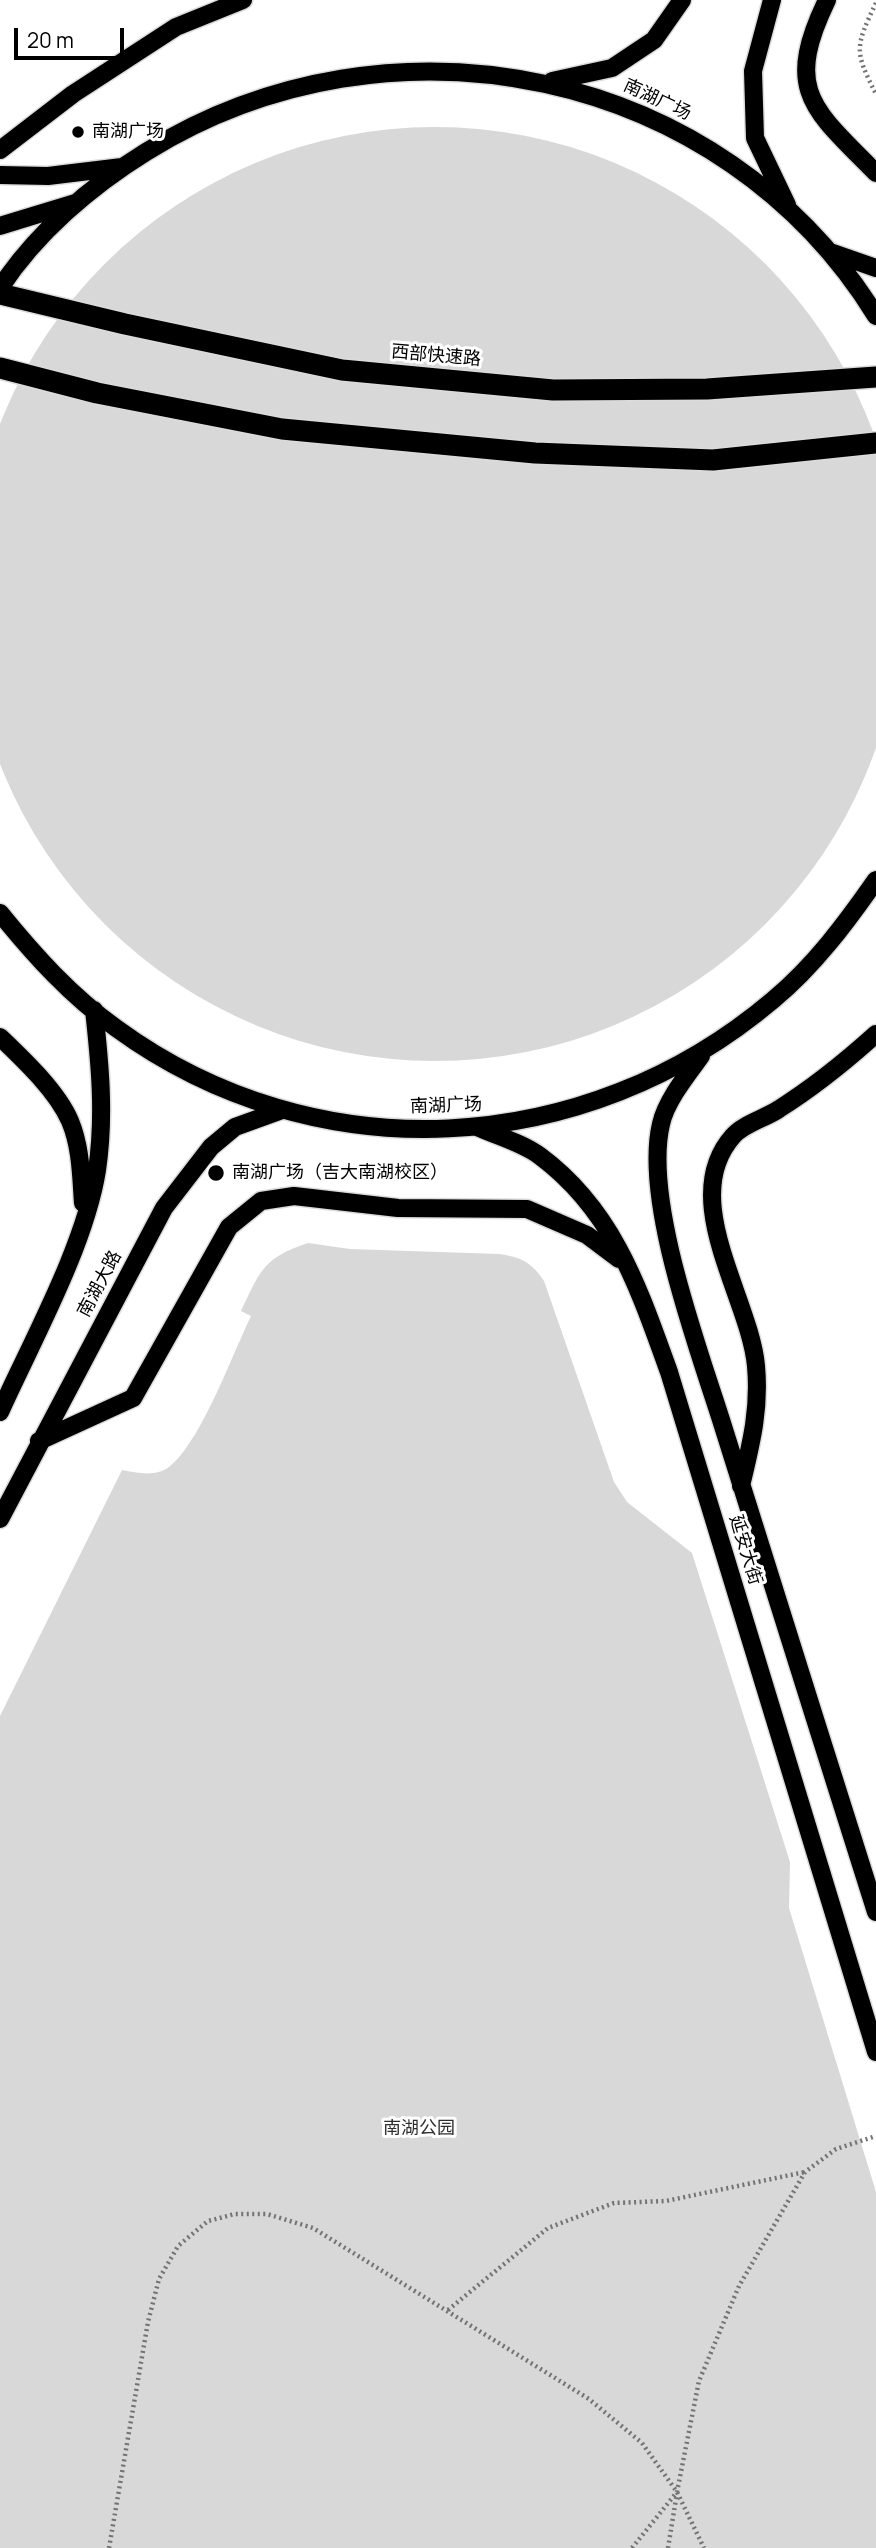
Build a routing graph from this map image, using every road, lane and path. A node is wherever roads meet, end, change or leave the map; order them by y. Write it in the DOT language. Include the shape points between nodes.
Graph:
graph roads {
  1 [pos="243,0"];
  2 [pos="682,0"];
  3 [pos="772,0"];
  4 [pos="827,0"];
  5 [pos="876,3"];
  6 [pos="547,82"];
  7 [pos="876,94"];
  8 [pos="0,150"];
  9 [pos="122,167"];
  10 [pos="876,173"];
  11 [pos="0,175"];
  12 [pos="79,201"];
  13 [pos="790,211"];
  14 [pos="0,226"];
  15 [pos="828,251"];
  16 [pos="876,268"];
  17 [pos="0,288"];
  18 [pos="0,294"];
  19 [pos="876,316"];
  20 [pos="0,368"];
  21 [pos="876,377"];
  22 [pos="876,443"];
  23 [pos="876,880"];
  24 [pos="0,913"];
  25 [pos="94,1010"];
  26 [pos="876,1034"];
  27 [pos="0,1037"];
  28 [pos="706,1050"];
  29 [pos="282,1110"];
  30 [pos="477,1127"];
  31 [pos="83,1216"];
  32 [pos="634,1274"];
  33 [pos="0,1412"];
  34 [pos="39,1441"];
  35 [pos="741,1486"];
  36 [pos="0,1520"];
  37 [pos="876,1912"];
  38 [pos="876,2052"];
  39 [pos="876,2136"];
  40 [pos="805,2172"];
  41 [pos="448,2310"];
  42 [pos="677,2492"];
  43 [pos="109,2548"];
  44 [pos="632,2548"];
  45 [pos="668,2548"];
  46 [pos="704,2548"];
  1 -- 8 [label="main road" via="176,27 73,94"];
  2 -- 6 [label="main road" via="654,40 612,68"];
  3 -- 13 [label="main road" via="752,71 755,138"];
  4 -- 10 [label="main road" via="809,37 805,76 810,100"];
  5 -- 7 [label="path" via="860,36 859,61"];
  6 -- 9 [label="main road, 南湖广场" via="438,69 326,79 220,112"];
  6 -- 13 [label="main road, 南湖广场" via="627,108 702,144"];
  9 -- 11 [label="main road" via="48,176"];
  9 -- 12 [label="main road, 南湖广场"];
  12 -- 14 [label="main road"];
  12 -- 17 [label="main road, 南湖广场"];
  13 -- 15 [label="main road, 南湖广场"];
  15 -- 16 [label="main road"];
  15 -- 19 [label="main road, 南湖广场"];
  18 -- 21 [label="highway, 西部快速路" via="342,370 540,389 707,389"];
  20 -- 22 [label="highway" via="97,393 282,429 536,453 713,460"];
  23 -- 28 [label="main road, 南湖广场" via="814,961 775,999"];
  24 -- 25 [label="main road, 南湖广场" via="33,954"];
  25 -- 29 [label="main road, 南湖广场" via="160,1058 209,1083"];
  25 -- 31 [label="main road, 南湖大路" via="103,1090 97,1171"];
  26 -- 35 [label="main road" via="834,1072 734,1135 717,1164 711,1192 719,1239 756,1363 758,1417"];
  27 -- 31 [label="main road" via="33,1069 70,1120 80,1159"];
  28 -- 30 [label="main road, 南湖广场" via="635,1087 584,1106"];
  28 -- 35 [label="main road, 延安大街" via="685,1077 661,1123 658,1178 671,1252"];
  29 -- 30 [label="main road, 南湖广场" via="367,1126"];
  29 -- 34 [label="main road, 南湖大路" via="236,1128 211,1147 164,1208"];
  30 -- 32 [label="main road, 延安大街" via="539,1154 592,1203"];
  31 -- 33 [label="main road, 南湖大路" via="72,1252"];
  32 -- 34 [label="main road" via="587,1235 527,1209 398,1208 294,1196 261,1201 229,1227 133,1398"];
  32 -- 38 [label="main road, 延安大街" via="669,1372"];
  34 -- 36 [label="main road, 南湖大路"];
  35 -- 37 [label="main road, 延安大街"];
  39 -- 40 [label="path" via="836,2150"];
  40 -- 41 [label="path" via="666,2201 614,2203 548,2228"];
  40 -- 42 [label="path" via="739,2286 699,2381"];
  41 -- 42 [label="path" via="589,2399 642,2443"];
  41 -- 43 [label="path" via="313,2228 267,2214 235,2214 208,2221 178,2246 159,2278"];
  42 -- 44 [label="path"];
  42 -- 45 [label="path"];
  42 -- 46 [label="path"];
}
